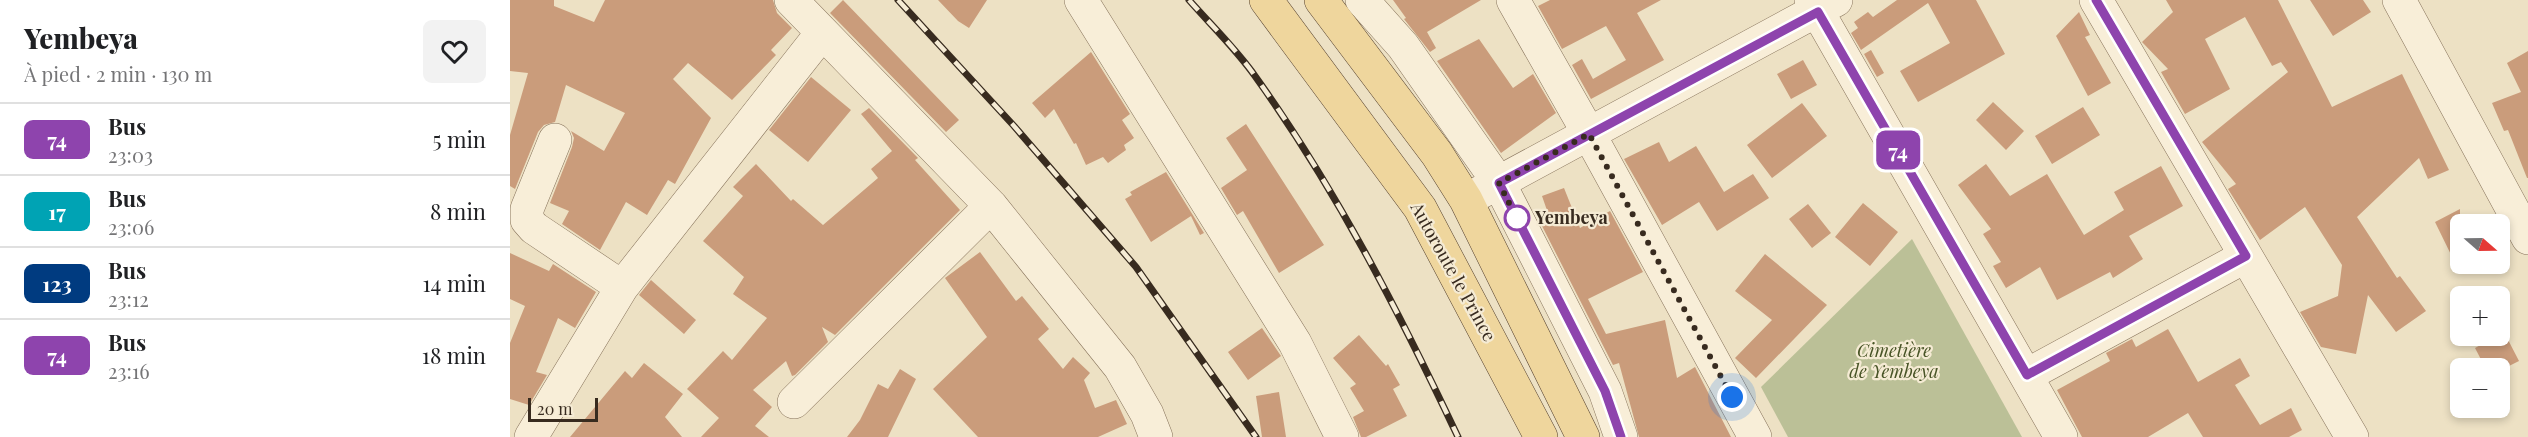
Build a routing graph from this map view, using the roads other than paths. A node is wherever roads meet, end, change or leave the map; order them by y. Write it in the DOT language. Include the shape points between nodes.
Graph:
graph roads {
  1 [pos="791,0"];
  2 [pos="1081,0"];
  3 [pos="1266,0"];
  4 [pos="1321,0"];
  5 [pos="1362,0"];
  6 [pos="1513,0"];
  7 [pos="2096,0"];
  8 [pos="2399,0"];
  9 [pos="1822,4"];
  10 [pos="822,33"];
  11 [pos="1589,134"];
  12 [pos="555,140"];
  13 [pos="1499,183"];
  14 [pos="1466,200"];
  15 [pos="991,206"];
  16 [pos="2528,238"];
  17 [pos="2246,256"];
  18 [pos="622,287"];
  19 [pos="2027,375"];
  20 [pos="794,402"];
  21 [pos="531,437"];
  22 [pos="1155,437"];
  23 [pos="1342,437"];
  24 [pos="1540,437"];
  25 [pos="1584,437"];
  26 [pos="1621,437"];
  27 [pos="1755,437"];
  28 [pos="2061,437"];
  29 [pos="2352,437"];
  1 -- 10 [label="street"];
  2 -- 23 [label="street" via="1296,344"];
  3 -- 24 [label="main road, Autoroute le Prince" via="1420,208"];
  4 -- 14 [label="main road" via="1437,154"];
  5 -- 13 [label="street" via="1403,46"];
  6 -- 11 [label="street"];
  7 -- 17 [label="street"];
  8 -- 16 [label="street"];
  9 -- 11 [label="street"];
  9 -- 19 [label="street"];
  10 -- 15 [label="street"];
  10 -- 18 [label="street"];
  11 -- 13 [label="street"];
  11 -- 27 [label="street"];
  12 -- 18 [label="street" via="527,209 527,220"];
  13 -- 14 [label="street"];
  13 -- 26 [label="street" via="1605,391"];
  14 -- 25 [label="main road"];
  15 -- 20 [label="street"];
  15 -- 22 [label="street" via="1120,368 1147,414"];
  17 -- 19 [label="street"];
  17 -- 29 [label="street"];
  18 -- 21 [label="street"];
  19 -- 28 [label="street"];
}
